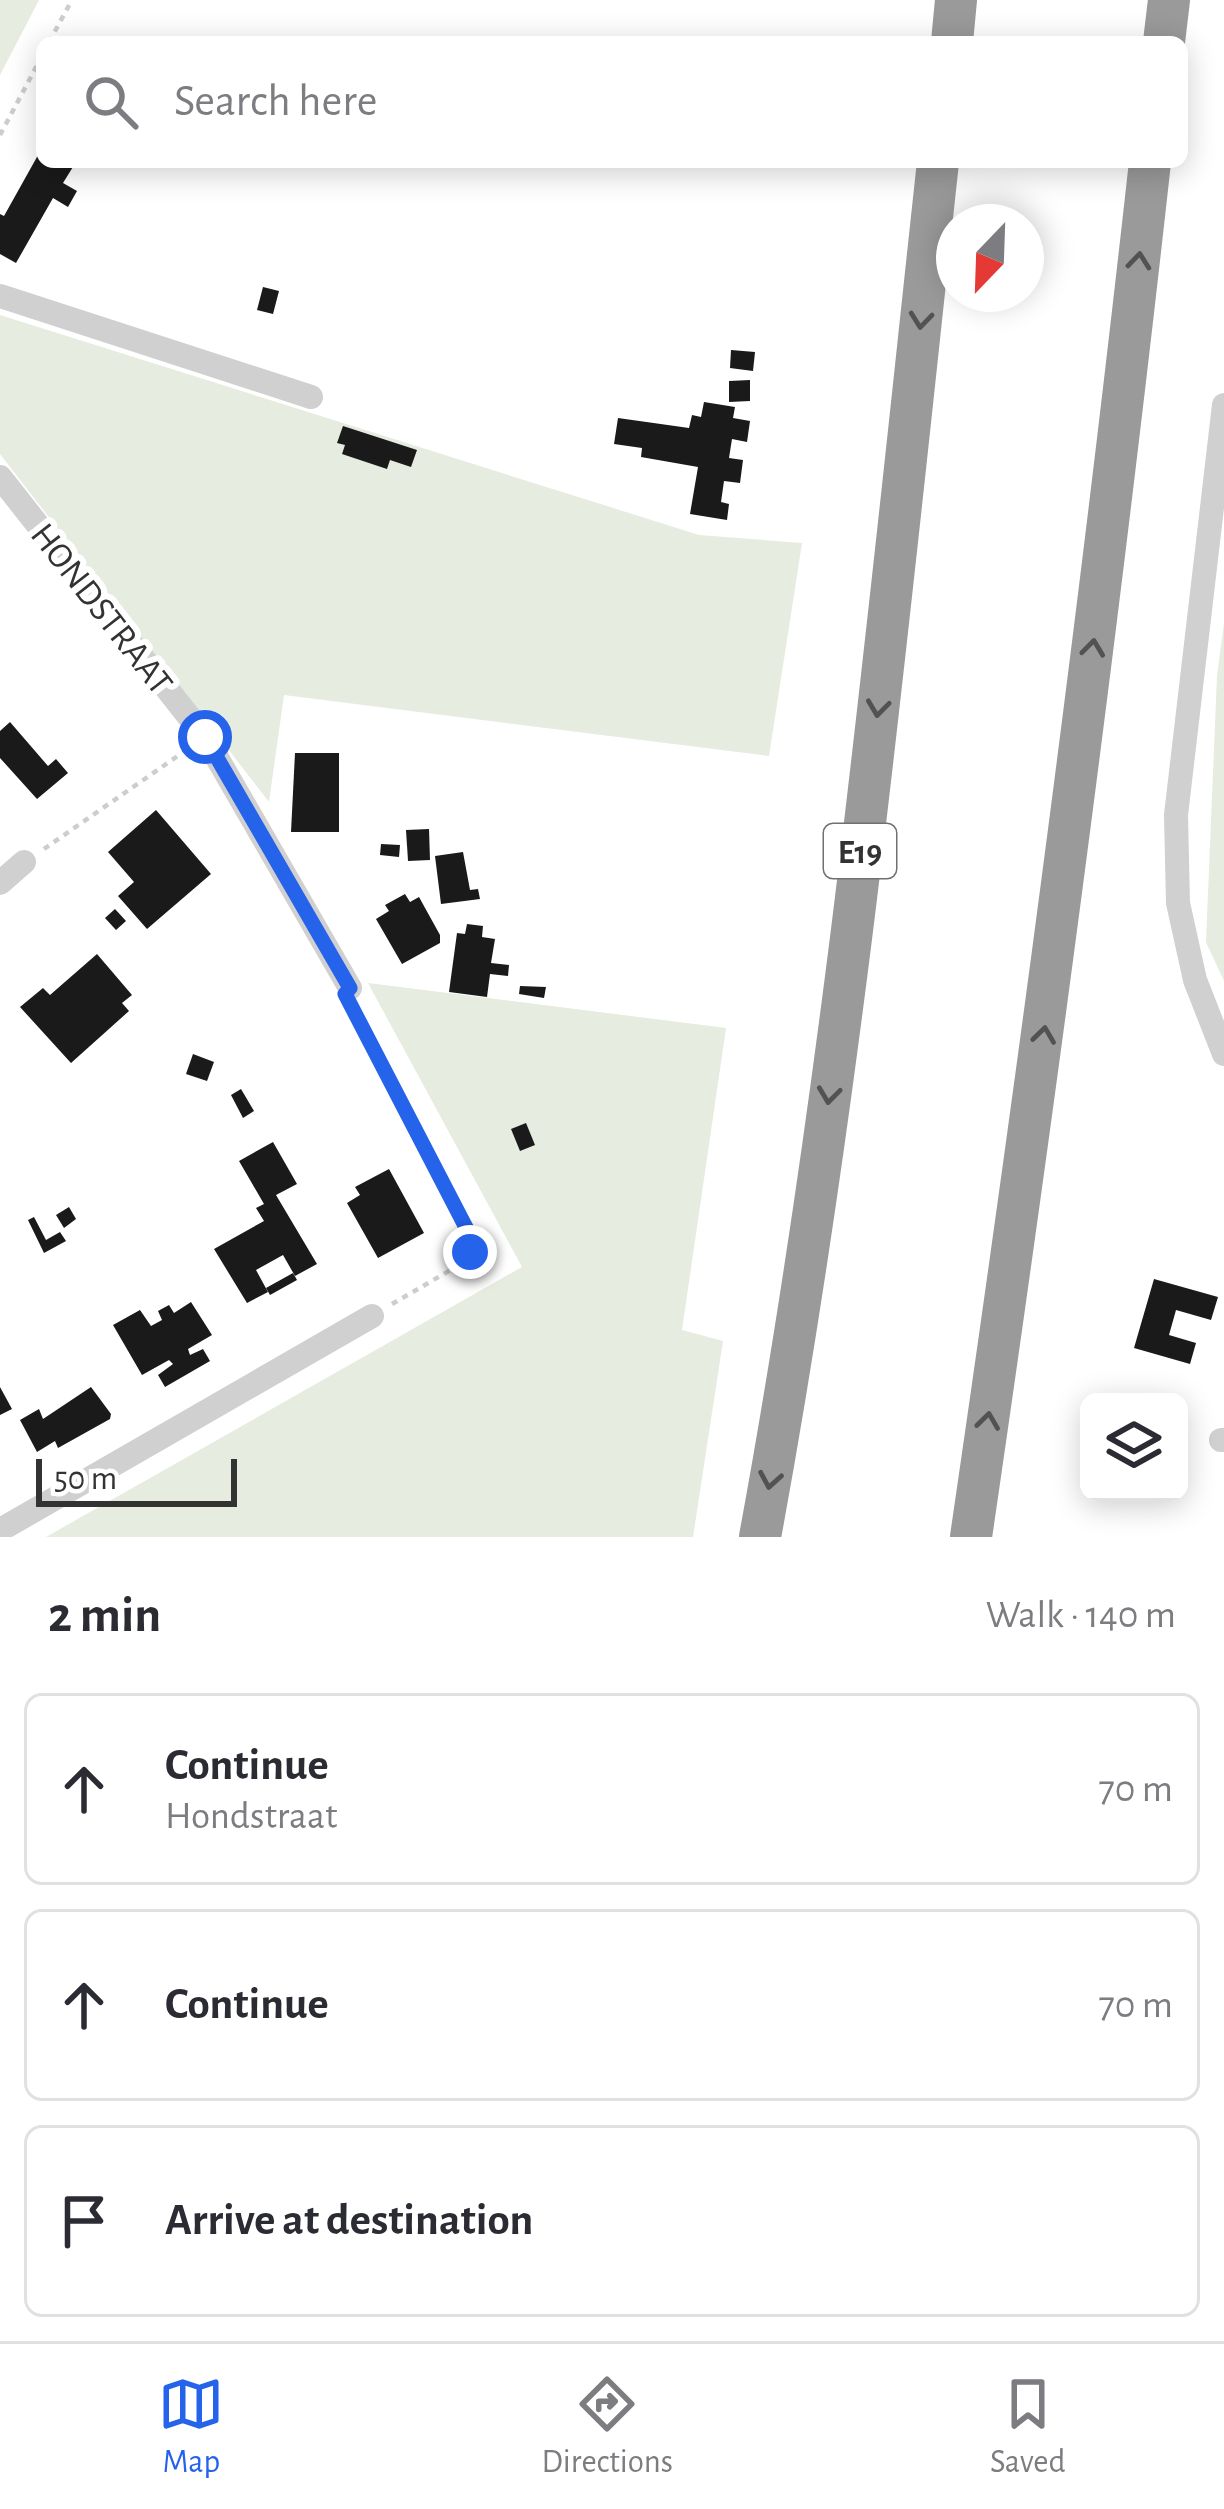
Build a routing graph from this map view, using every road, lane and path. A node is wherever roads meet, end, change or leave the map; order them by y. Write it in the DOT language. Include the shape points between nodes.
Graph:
graph roads {
  1 [pos="72,0"];
  2 [pos="956,0"];
  3 [pos="1168,0"];
  4 [pos="53,36"];
  5 [pos="953,36"];
  6 [pos="1165,36"];
  7 [pos="36,67"];
  8 [pos="0,135"];
  9 [pos="937,168"];
  10 [pos="1149,168"];
  11 [pos="0,296"];
  12 [pos="311,397"];
  13 [pos="1224,405"];
  14 [pos="0,477"];
  15 [pos="205,737"];
  16 [pos="24,862"];
  17 [pos="0,884"];
  18 [pos="350,988"];
  19 [pos="1224,1054"];
  20 [pos="372,1316"];
  21 [pos="0,1529"];
  22 [pos="760,1537"];
  23 [pos="971,1537"];
  1 -- 4 [label="path"];
  2 -- 5 [label="highway"];
  3 -- 6 [label="highway"];
  7 -- 8 [label="path"];
  9 -- 22 [label="highway, E19, one-way" via="802,1310"];
  23 -- 10 [label="highway, one-way" via="1046,1022"];
  11 -- 12 [label="street"];
  13 -- 19 [label="street" via="1176,814 1178,903 1195,980"];
  14 -- 15 [label="street, HONDSTRAAT"];
  15 -- 16 [label="path"];
  15 -- 18 [label="street, HONDSTRAAT"];
  16 -- 17 [label="street"];
  18 -- 20 [label="path" via="345,994 473,1241 461,1264"];
  20 -- 21 [label="street"];
}
